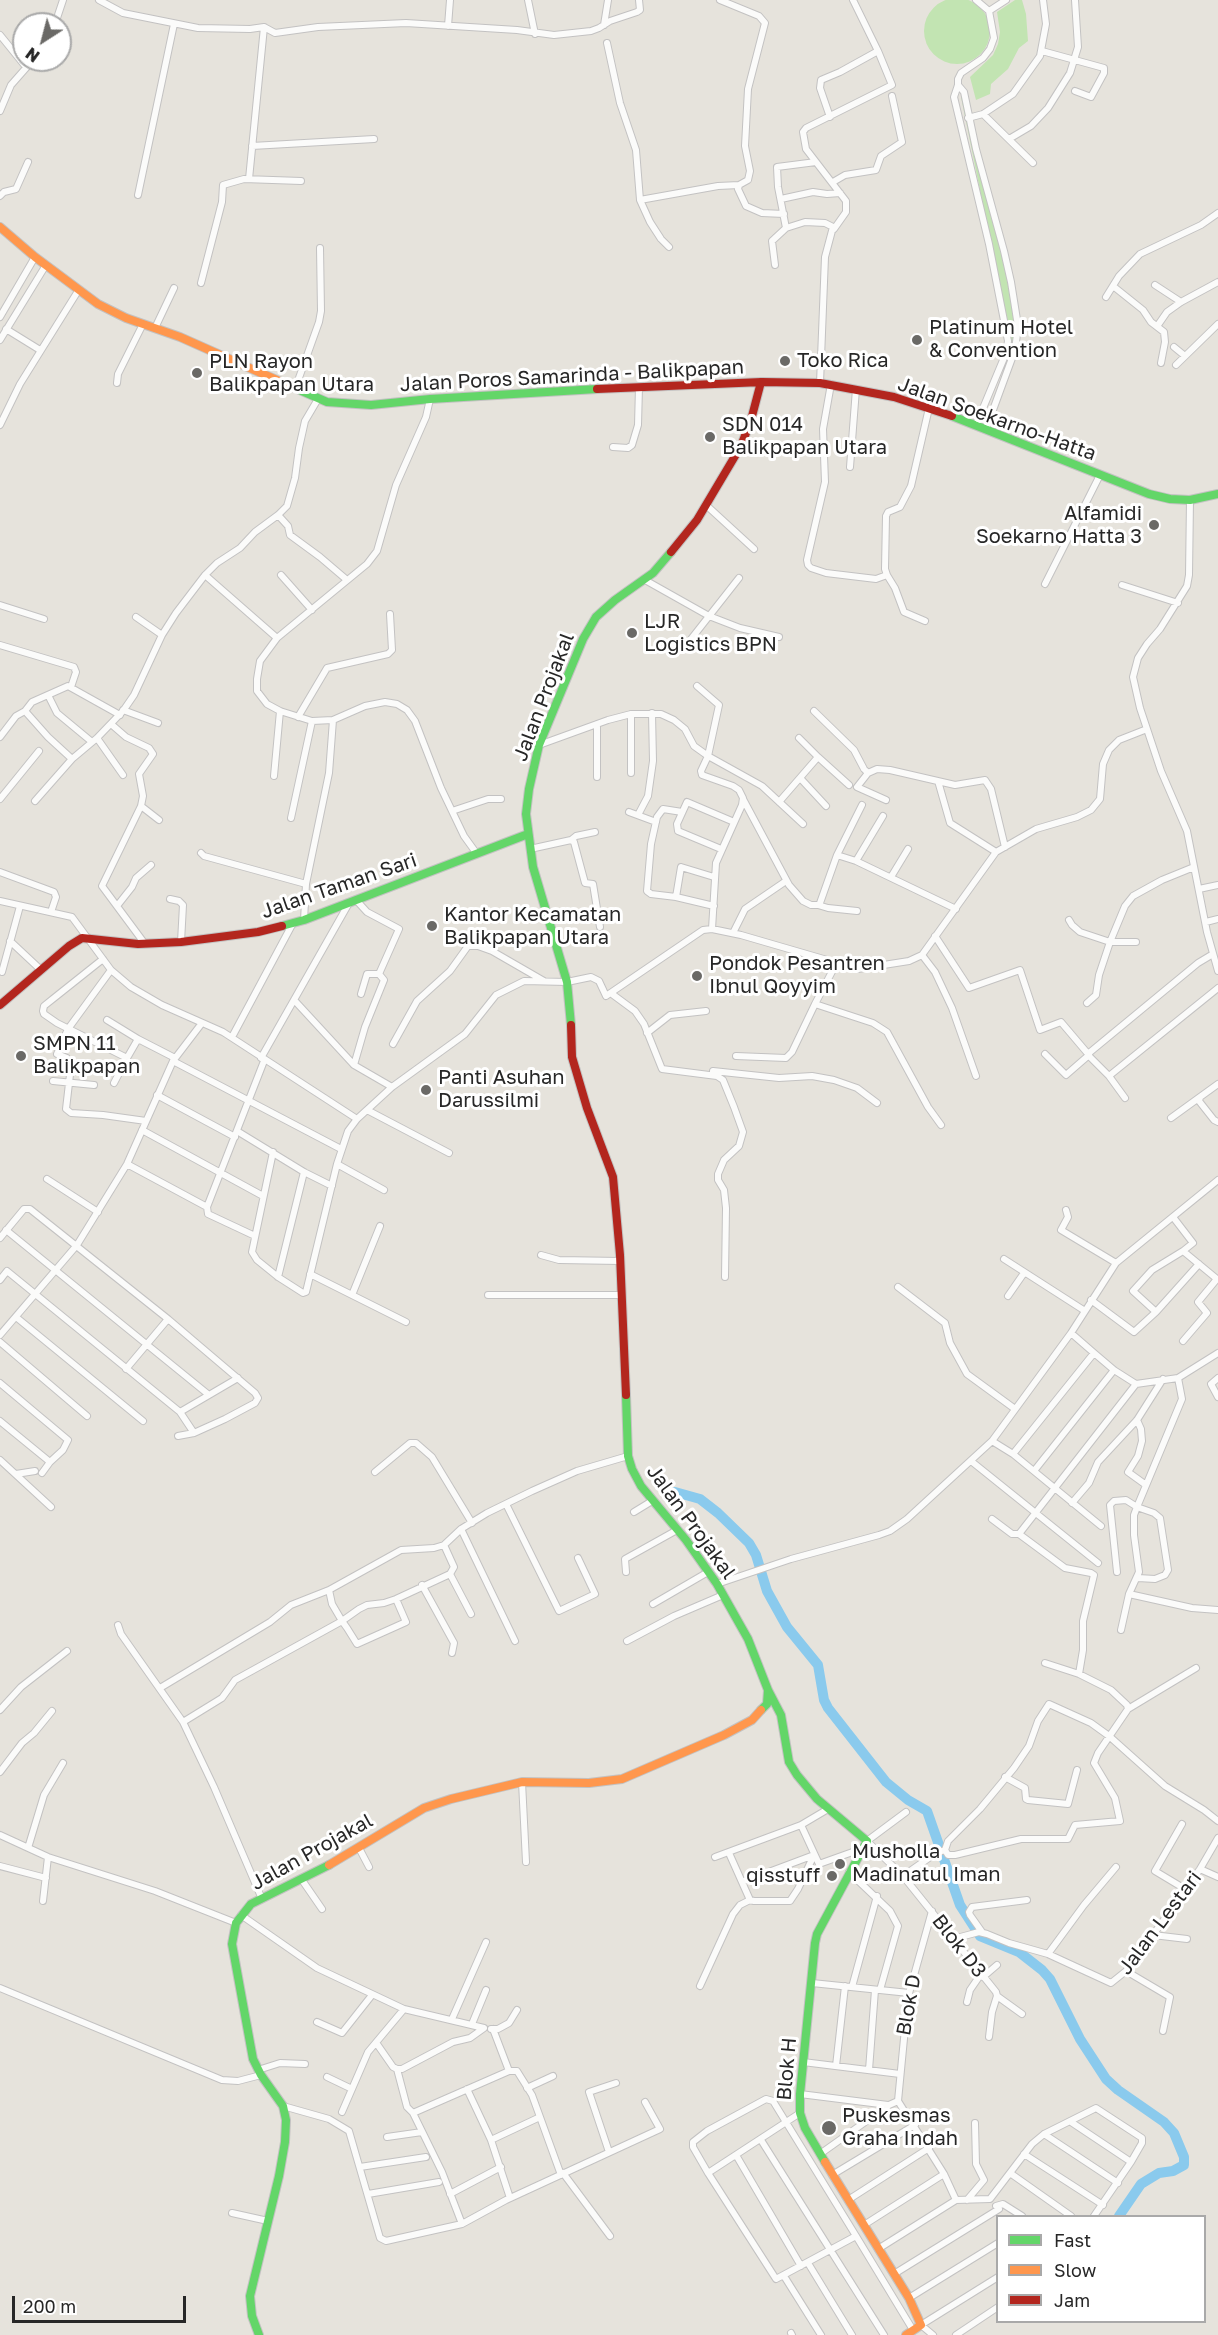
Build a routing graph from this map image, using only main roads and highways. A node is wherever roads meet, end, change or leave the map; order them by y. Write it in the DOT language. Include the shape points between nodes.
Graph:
graph roads {
  1 [pos="1,230"];
  2 [pos="761,382"];
  3 [pos="1218,494"];
  4 [pos="528,834"];
  5 [pos="0,1005"];
  6 [pos="768,1690"];
  7 [pos="909,2333"];
  8 [pos="259,2335"];
  1 -- 2 [label="main road, Jalan Poros Samarinda - Balikpapan" via="98,304 318,399 371,405"];
  2 -- 3 [label="main road, Jalan Soekarno-Hatta" via="831,384 894,397 1149,494 1190,500"];
  2 -- 4 [label="main road, Jalan Projakal" via="741,446 706,505 666,559 596,617 583,639 539,745 526,805"];
  4 -- 5 [label="main road, Jalan Taman Sari" via="304,920 258,932 145,944 86,938 69,946"];
  4 -- 6 [label="main road, Jalan Projakal" via="567,982 572,1057 613,1177 628,1456 652,1501 717,1584 748,1639"];
  6 -- 7 [label="main road, Blok H" via="781,1715 789,1762 816,1799 867,1841 817,1934 800,2113 832,2175 909,2298 921,2325"];
  6 -- 8 [label="main road, Jalan Projakal" via="767,1704 752,1720 696,1749 622,1779 589,1783 522,1782 424,1808 302,1880 251,1904 241,1915 232,1944 248,2039 260,2073 283,2106 286,2120 285,2142 250,2296"];
}
